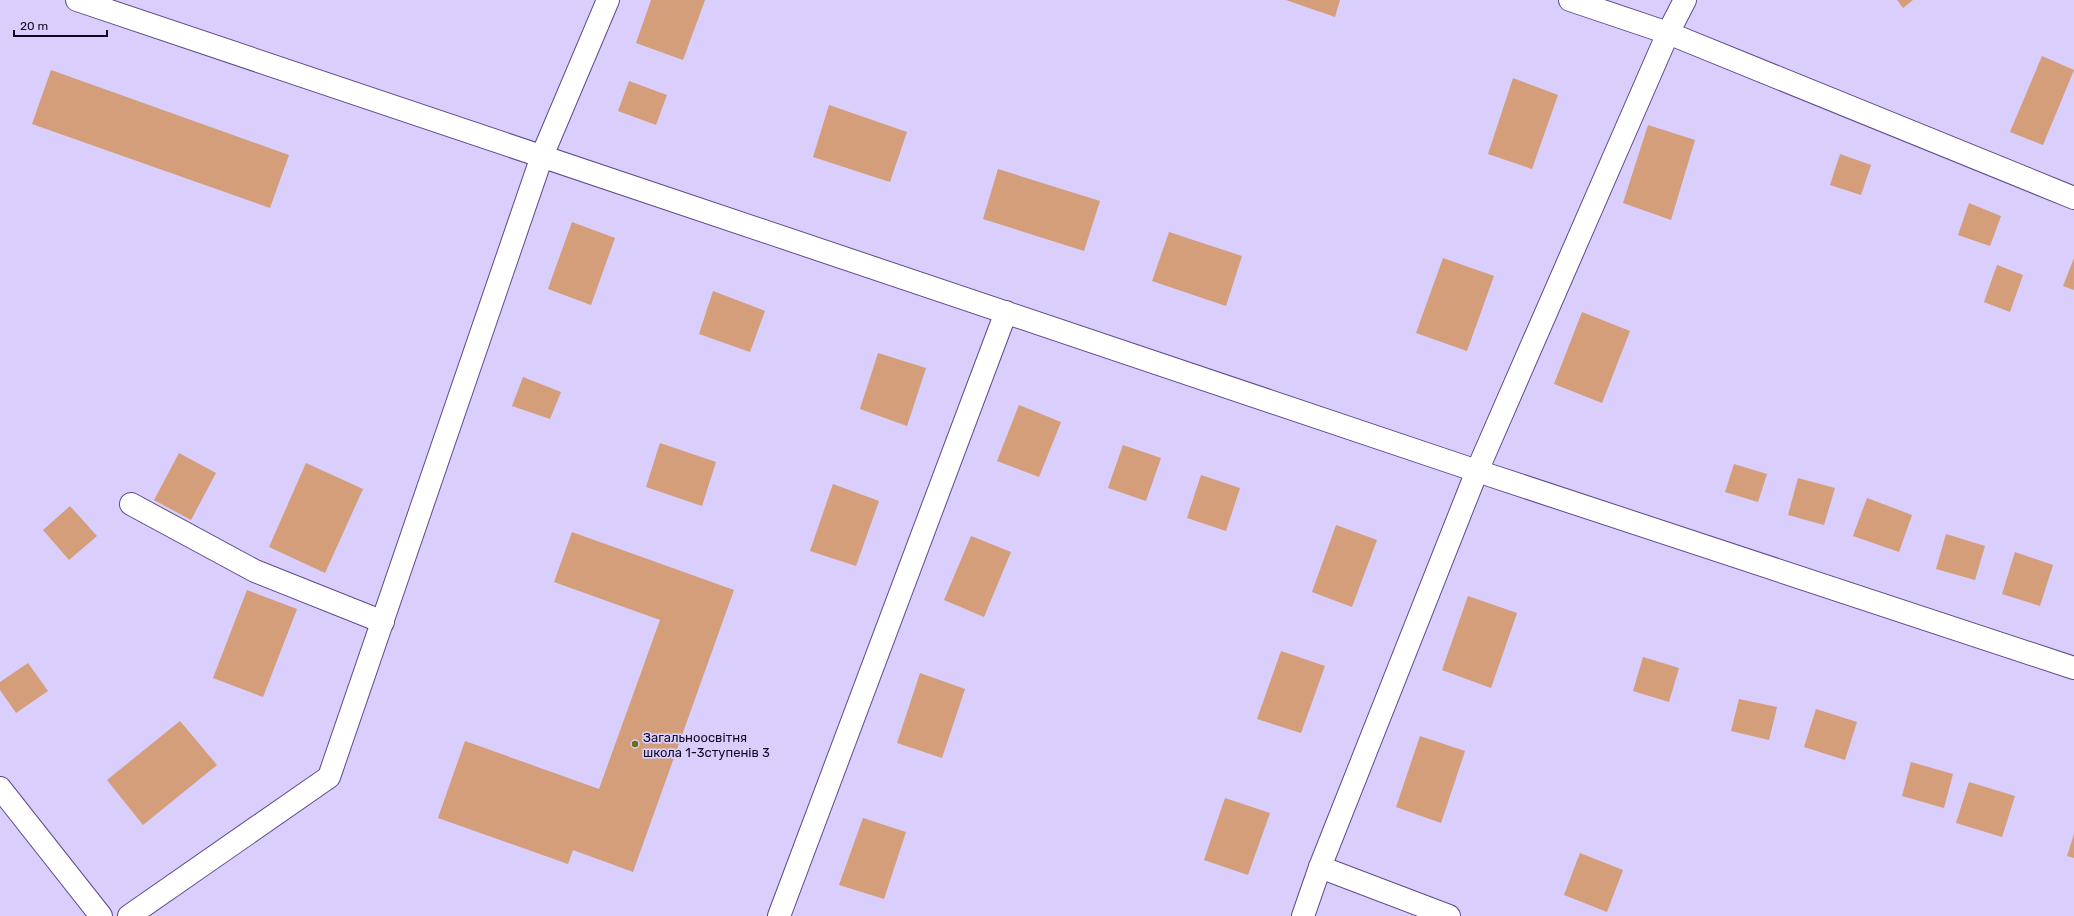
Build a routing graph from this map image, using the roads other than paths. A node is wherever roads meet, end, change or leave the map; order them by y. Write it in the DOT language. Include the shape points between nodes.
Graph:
graph roads {
  1 [pos="77,0"];
  2 [pos="608,0"];
  3 [pos="1570,0"];
  4 [pos="1685,0"];
  5 [pos="1668,33"];
  6 [pos="542,156"];
  7 [pos="2074,198"];
  8 [pos="1006,312"];
  9 [pos="1477,471"];
  10 [pos="131,504"];
  11 [pos="383,622"];
  12 [pos="2074,668"];
  13 [pos="0,788"];
  14 [pos="1320,867"];
  15 [pos="100,916"];
  16 [pos="129,916"];
  17 [pos="778,916"];
  18 [pos="1303,916"];
  19 [pos="1449,916"];
  1 -- 6 [label="street"];
  2 -- 6 [label="street"];
  3 -- 5 [label="street"];
  4 -- 5 [label="street"];
  5 -- 7 [label="street"];
  5 -- 9 [label="street"];
  6 -- 8 [label="street"];
  6 -- 11 [label="street"];
  8 -- 9 [label="street"];
  8 -- 17 [label="street"];
  9 -- 12 [label="street"];
  9 -- 14 [label="street"];
  10 -- 11 [label="street" via="255,571"];
  11 -- 16 [label="street" via="329,777"];
  13 -- 15 [label="street"];
  14 -- 18 [label="street"];
  14 -- 19 [label="street"];
}
